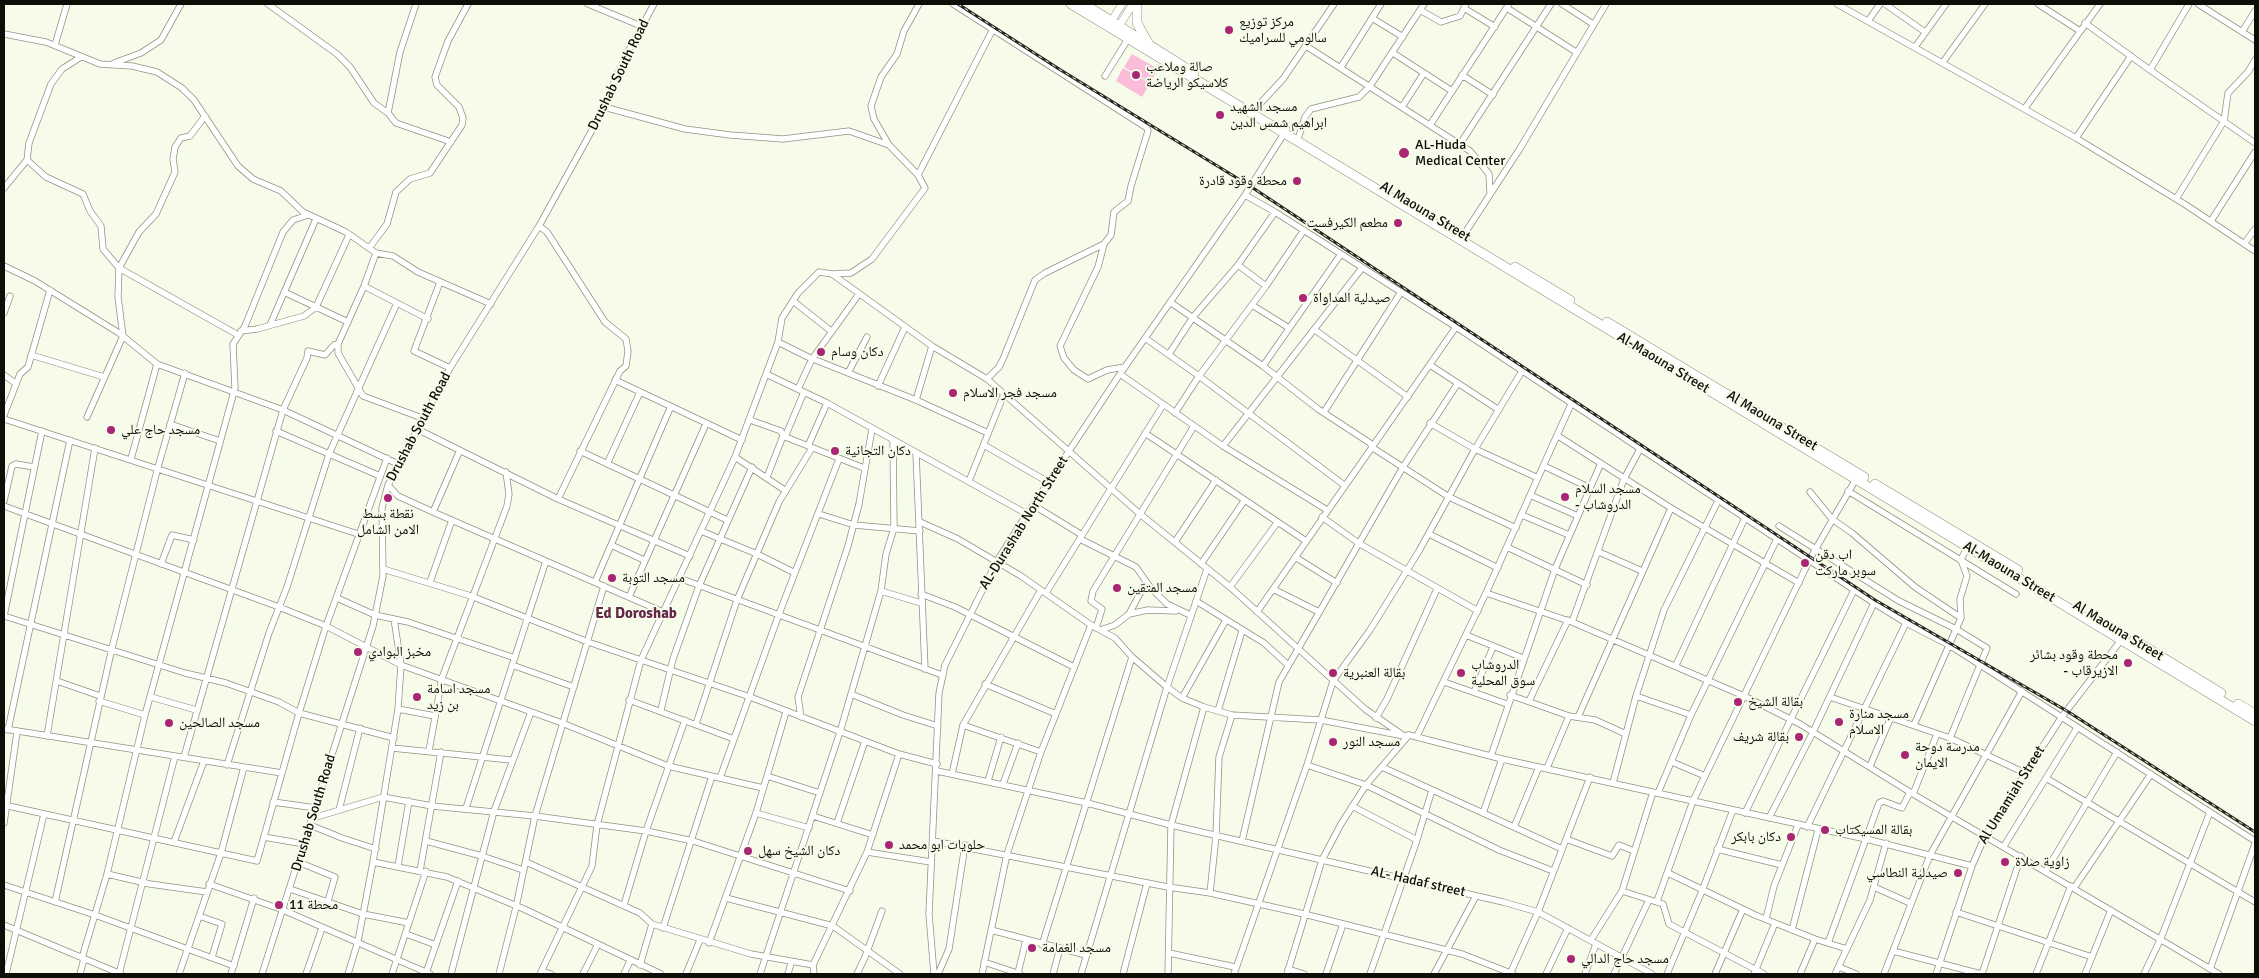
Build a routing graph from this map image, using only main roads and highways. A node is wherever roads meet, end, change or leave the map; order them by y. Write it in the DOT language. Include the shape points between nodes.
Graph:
graph roads {
  1 [pos="1071,4"];
  2 [pos="1084,4"];
  3 [pos="1122,4"];
  4 [pos="1133,4"];
  5 [pos="1137,4"];
  6 [pos="1114,26"];
  7 [pos="1149,45"];
  8 [pos="1286,131"];
  9 [pos="2123,637"];
  10 [pos="2255,714"];
  11 [pos="2255,721"];
  1 -- 6 [label="highway, Al-Maouna Street"];
  2 -- 6 [label="highway, Al Maouna Street"];
  3 -- 6 [label="main road"];
  4 -- 6 [label="main road"];
  5 -- 7 [label="highway" via="1137,23"];
  6 -- 7 [label="highway, Al Maouna Street"];
  6 -- 8 [label="highway, Al-Maouna Street" via="1128,39"];
  7 -- 8 [label="highway, Al Maouna Street"];
  8 -- 9 [label="highway, Al-Maouna Street" via="1967,547"];
  8 -- 9 [label="highway, Al Maouna Street"];
  9 -- 10 [label="highway, Al Maouna Street"];
  9 -- 11 [label="highway, Al-Maouna Street"];
}
